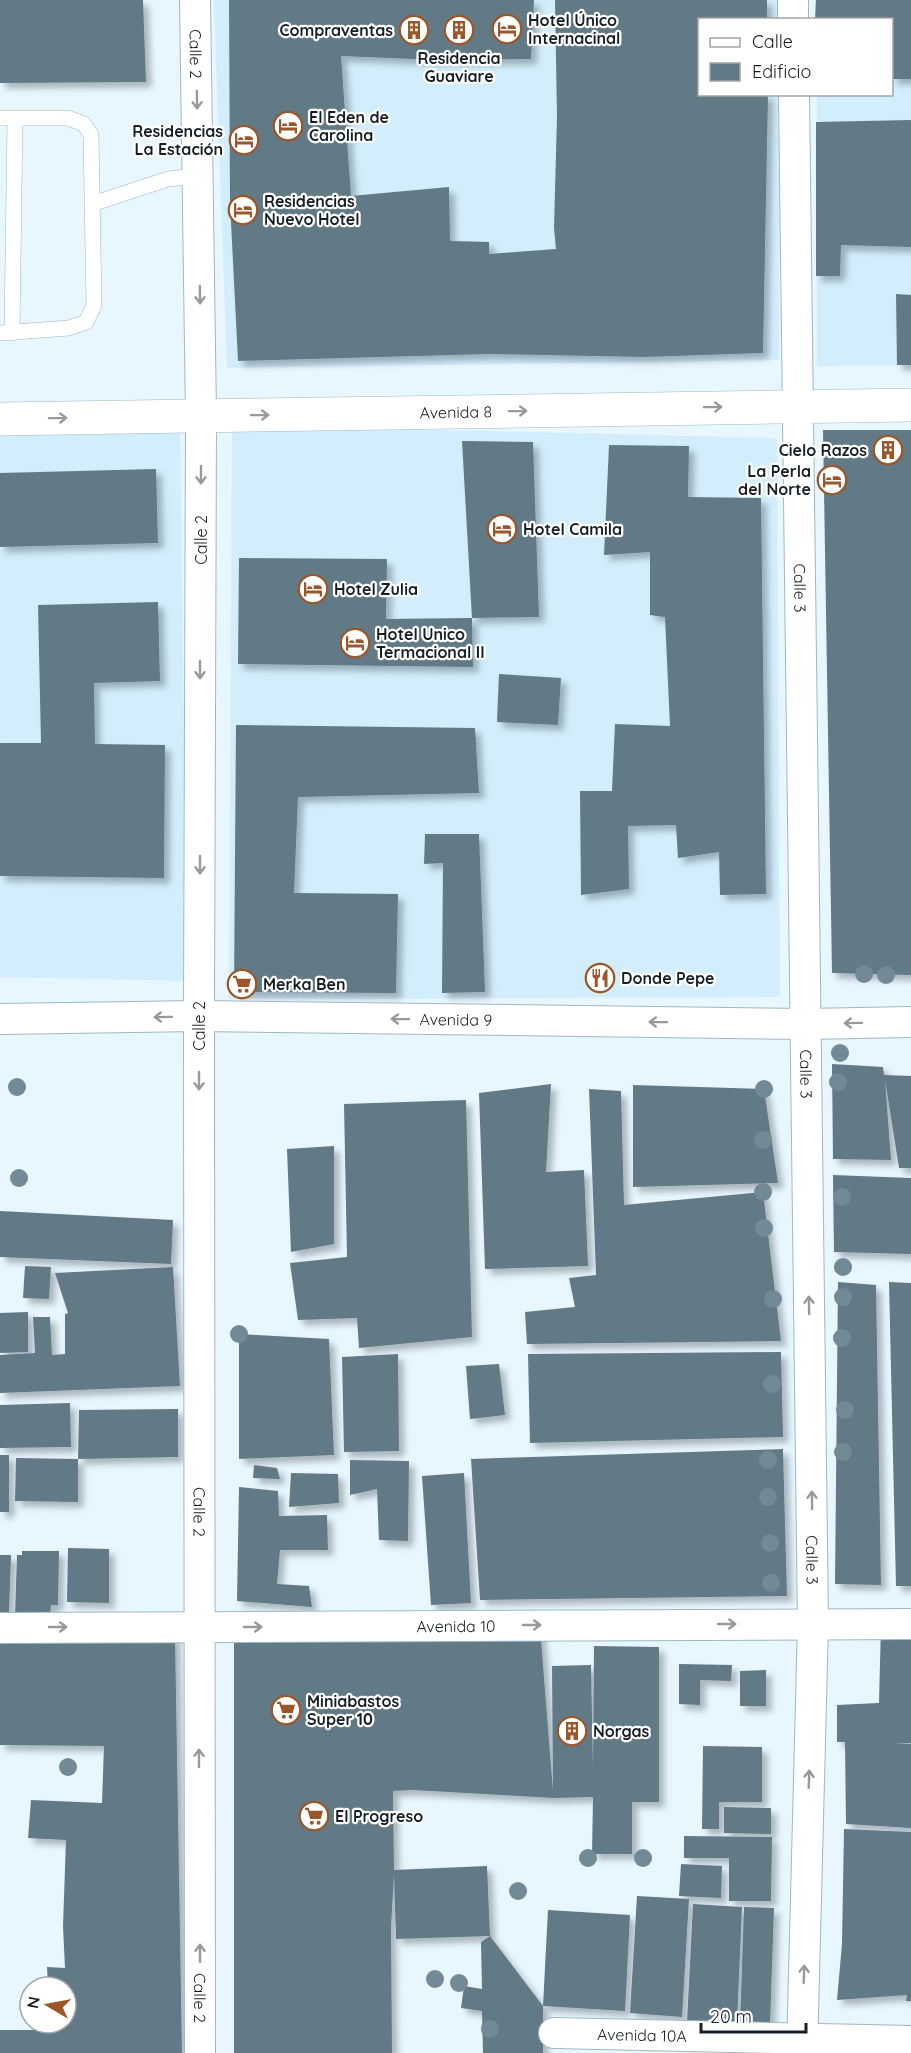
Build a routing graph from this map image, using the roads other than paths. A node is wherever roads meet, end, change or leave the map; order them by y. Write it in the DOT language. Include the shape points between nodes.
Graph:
graph roads {
  1 [pos="195,0"];
  2 [pos="793,0"];
  3 [pos="793,18"];
  4 [pos="794,96"];
  5 [pos="8,118"];
  6 [pos="198,176"];
  7 [pos="92,204"];
  8 [pos="6,333"];
  9 [pos="911,405"];
  10 [pos="798,406"];
  11 [pos="201,416"];
  12 [pos="0,419"];
  13 [pos="199,1016"];
  14 [pos="0,1019"];
  15 [pos="911,1022"];
  16 [pos="806,1024"];
  17 [pos="813,1624"];
  18 [pos="911,1624"];
  19 [pos="199,1627"];
  20 [pos="0,1628"];
  21 [pos="554,2032"];
  22 [pos="911,2041"];
  23 [pos="802,2046"];
  24 [pos="200,2053"];
  1 -- 6 [label="street, Calle 2, one-way"];
  2 -- 3 [label="street"];
  4 -- 10 [label="street, Calle 3"];
  5 -- 7 [label="lane" via="68,118 84,123 91,135"];
  5 -- 8 [label="lane"];
  6 -- 7 [label="lane" via="168,179"];
  6 -- 11 [label="street, Calle 2, one-way"];
  7 -- 8 [label="lane" via="94,306 86,322 69,328"];
  9 -- 10 [label="main road, Avenida 8"];
  11 -- 10 [label="main road, Avenida 8, one-way"];
  10 -- 16 [label="street, Calle 3"];
  12 -- 11 [label="main road, Avenida 8, one-way"];
  11 -- 13 [label="street, Calle 2, one-way"];
  13 -- 14 [label="street, Avenida 9, one-way"];
  16 -- 13 [label="street, Avenida 9, one-way"];
  13 -- 19 [label="street, Calle 2, one-way"];
  15 -- 16 [label="street, Avenida 9, one-way"];
  17 -- 16 [label="street, Calle 3, one-way"];
  17 -- 18 [label="street, Avenida 10"];
  19 -- 17 [label="street, Avenida 10, one-way"];
  23 -- 17 [label="street, Calle 3, one-way"];
  20 -- 19 [label="street, Avenida 10, one-way"];
  24 -- 19 [label="street, Calle 2, one-way"];
  21 -- 23 [label="street, Avenida 10A"];
  22 -- 23 [label="street, Avenida 10A"];
}
